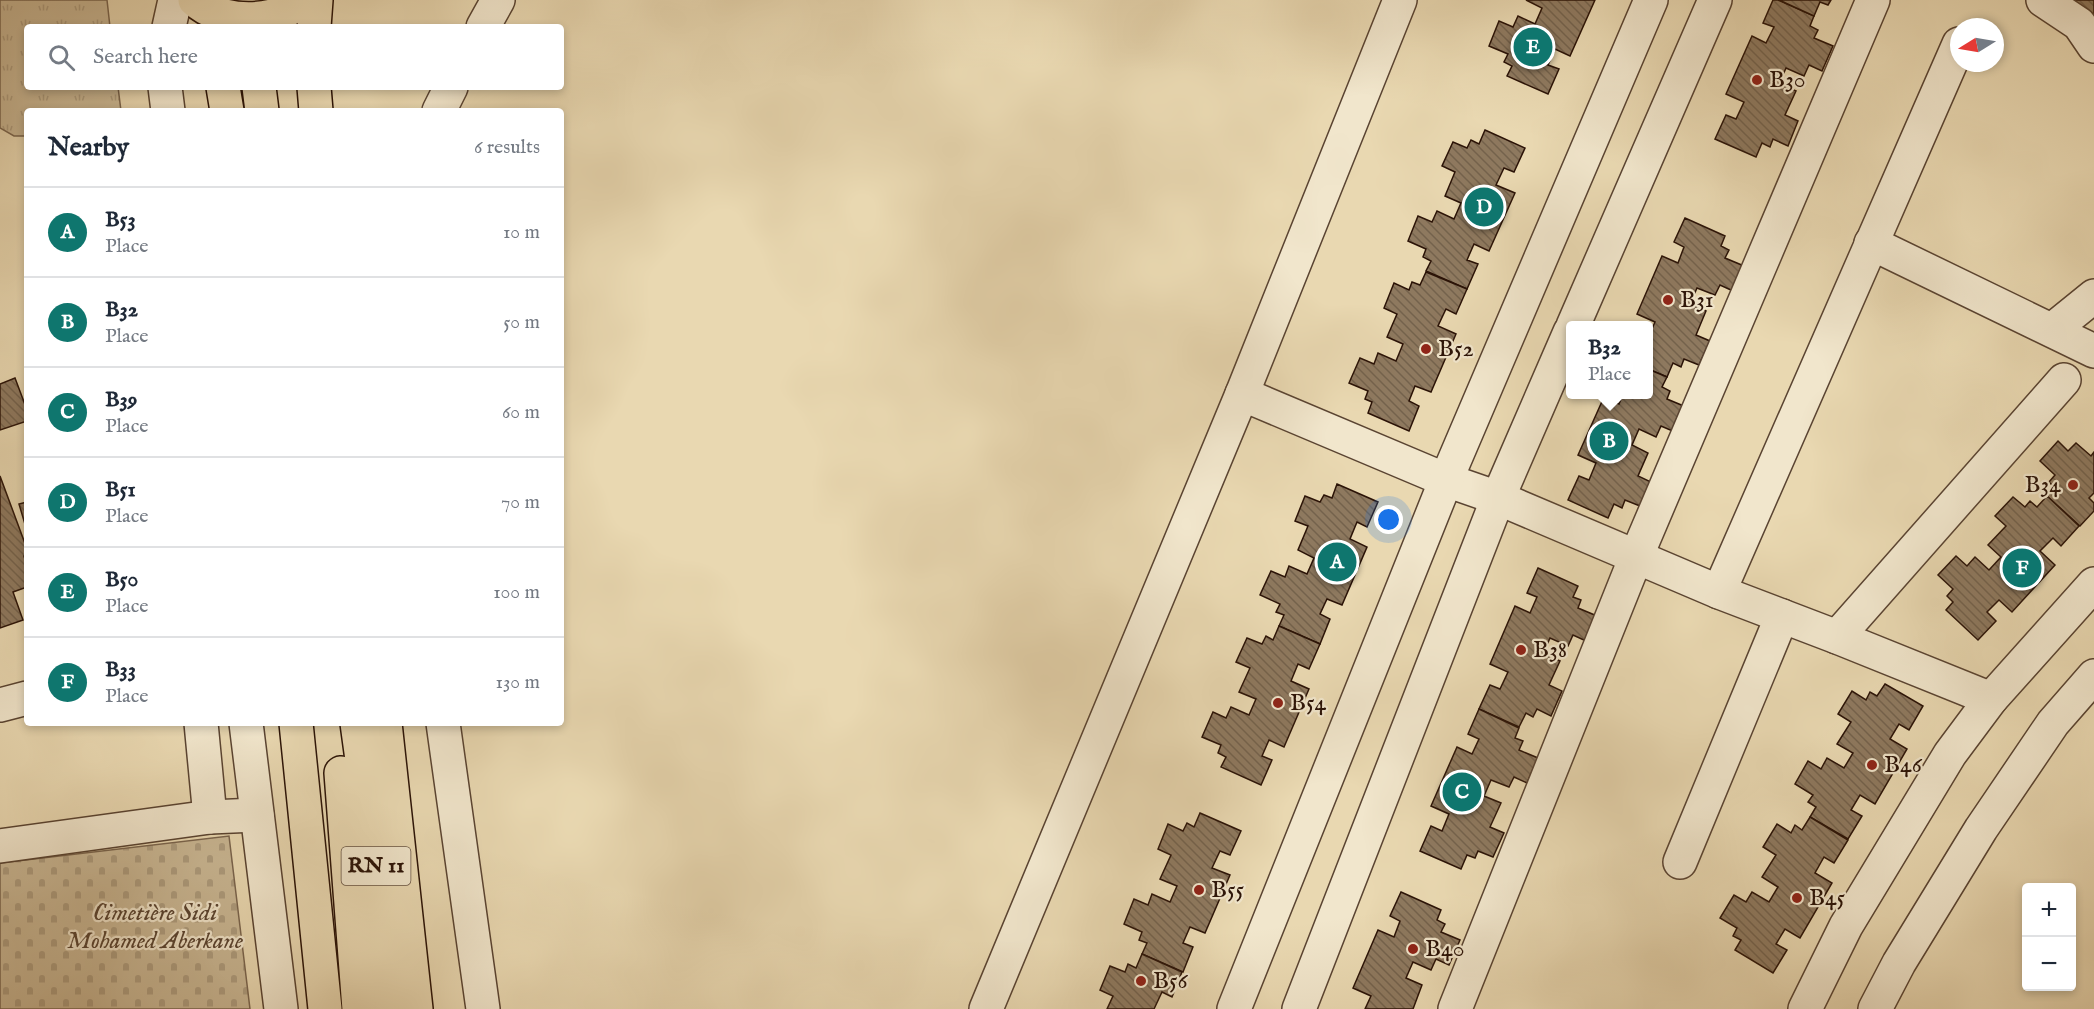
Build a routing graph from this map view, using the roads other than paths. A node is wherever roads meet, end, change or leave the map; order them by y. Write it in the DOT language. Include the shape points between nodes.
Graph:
graph roads {
  1 [pos="302,0"];
  2 [pos="316,0"];
  3 [pos="498,0"];
  4 [pos="1400,0"];
  5 [pos="1651,0"];
  6 [pos="1715,0"];
  7 [pos="1873,0"];
  8 [pos="2043,0"];
  9 [pos="194,8"];
  10 [pos="173,24"];
  11 [pos="314,24"];
  12 [pos="485,24"];
  13 [pos="2094,46"];
  14 [pos="1950,64"];
  15 [pos="165,90"];
  16 [pos="223,90"];
  17 [pos="259,90"];
  18 [pos="279,90"];
  19 [pos="314,90"];
  20 [pos="450,90"];
  21 [pos="168,108"];
  22 [pos="226,108"];
  23 [pos="262,108"];
  24 [pos="282,108"];
  25 [pos="316,108"];
  26 [pos="440,108"];
  27 [pos="1871,243"];
  28 [pos="2094,296"];
  29 [pos="1575,321"];
  30 [pos="2052,330"];
  31 [pos="1566,341"];
  32 [pos="2094,351"];
  33 [pos="2064,380"];
  34 [pos="1242,394"];
  35 [pos="1446,480"];
  36 [pos="1498,498"];
  37 [pos="1636,557"];
  38 [pos="2094,584"];
  39 [pos="1719,592"];
  40 [pos="1782,616"];
  41 [pos="1837,637"];
  42 [pos="2094,676"];
  43 [pos="24,699"];
  44 [pos="1990,699"];
  45 [pos="0,705"];
  46 [pos="201,726"];
  47 [pos="246,726"];
  48 [pos="296,726"];
  49 [pos="336,726"];
  50 [pos="357,726"];
  51 [pos="385,726"];
  52 [pos="443,726"];
  53 [pos="257,815"];
  54 [pos="210,817"];
  55 [pos="0,846"];
  56 [pos="1680,862"];
  57 [pos="281,1009"];
  58 [pos="325,1009"];
  59 [pos="359,1009"];
  60 [pos="392,1009"];
  61 [pos="416,1009"];
  62 [pos="483,1009"];
  63 [pos="986,1009"];
  64 [pos="1234,1009"];
  65 [pos="1299,1009"];
  66 [pos="1455,1009"];
  67 [pos="1805,1009"];
  68 [pos="1875,1009"];
  1 -- 9 [label="highway" via="274,15 249,19"];
  2 -- 11 [label="highway"];
  3 -- 12 [label="street"];
  4 -- 34 [label="street"];
  5 -- 35 [label="street"];
  6 -- 29 [label="street"];
  7 -- 37 [label="street"];
  8 -- 13 [label="street" via="2079,24"];
  9 -- 10 [label="street"];
  14 -- 27 [label="street"];
  15 -- 21 [label="street"];
  16 -- 22 [label="highway"];
  17 -- 23 [label="highway"];
  18 -- 24 [label="highway"];
  19 -- 25 [label="highway"];
  20 -- 26 [label="street"];
  27 -- 30 [label="street"];
  27 -- 39 [label="street"];
  28 -- 30 [label="street"];
  30 -- 32 [label="street"];
  31 -- 36 [label="street"];
  33 -- 41 [label="street"];
  34 -- 35 [label="street"];
  34 -- 63 [label="street"];
  35 -- 36 [label="street"];
  35 -- 64 [label="street"];
  36 -- 37 [label="street"];
  36 -- 65 [label="street"];
  37 -- 39 [label="street"];
  37 -- 66 [label="street"];
  38 -- 44 [label="street"];
  39 -- 40 [label="street"];
  40 -- 41 [label="street"];
  40 -- 56 [label="street"];
  41 -- 44 [label="street"];
  42 -- 68 [label="street" via="2053,723 1982,829"];
  43 -- 45 [label="street"];
  44 -- 67 [label="street" via="1950,754 1846,926"];
  46 -- 54 [label="street"];
  47 -- 53 [label="street"];
  48 -- 58 [label="highway"];
  49 -- 59 [label="highway, RN 11"];
  50 -- 60 [label="highway, RN 11"];
  51 -- 61 [label="highway"];
  52 -- 62 [label="street"];
  53 -- 54 [label="street"];
  53 -- 57 [label="street"];
  54 -- 55 [label="street"];
}
